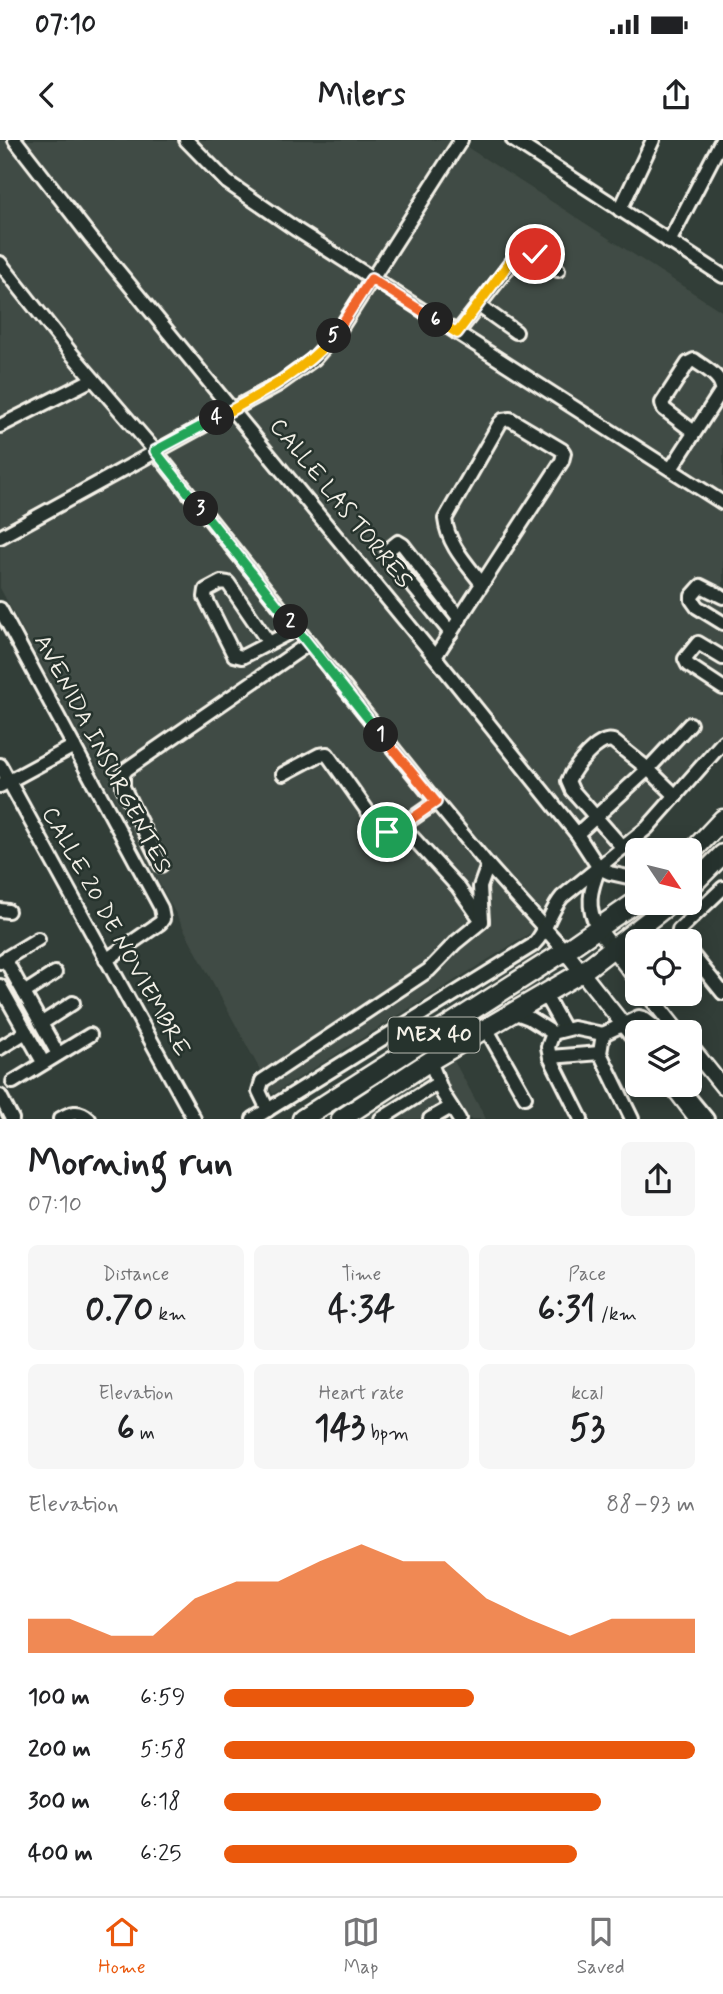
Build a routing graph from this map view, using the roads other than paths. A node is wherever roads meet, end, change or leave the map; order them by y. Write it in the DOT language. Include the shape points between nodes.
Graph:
graph roads {
  1 [pos="15,140"];
  2 [pos="186,140"];
  3 [pos="461,140"];
  4 [pos="513,140"];
  5 [pos="722,140"];
  6 [pos="650,141"];
  7 [pos="620,210"];
  8 [pos="669,242"];
  9 [pos="0,263"];
  10 [pos="558,270"];
  11 [pos="723,275"];
  12 [pos="371,279"];
  13 [pos="478,305"];
  14 [pos="516,332"];
  15 [pos="457,333"];
  16 [pos="93,379"];
  17 [pos="233,409"];
  18 [pos="0,426"];
  19 [pos="694,432"];
  20 [pos="155,451"];
  21 [pos="671,469"];
  22 [pos="723,503"];
  23 [pos="0,537"];
  24 [pos="482,584"];
  25 [pos="723,597"];
  26 [pos="0,609"];
  27 [pos="460,619"];
  28 [pos="723,623"];
  29 [pos="296,629"];
  30 [pos="451,633"];
  31 [pos="269,643"];
  32 [pos="308,644"];
  33 [pos="435,657"];
  34 [pos="723,658"];
  35 [pos="723,688"];
  36 [pos="690,724"];
  37 [pos="723,743"];
  38 [pos="74,746"];
  39 [pos="0,765"];
  40 [pos="648,769"];
  41 [pos="283,774"];
  42 [pos="5,784"];
  43 [pos="676,796"];
  44 [pos="436,802"];
  45 [pos="595,818"];
  46 [pos="723,819"];
  47 [pos="402,826"];
  48 [pos="577,834"];
  49 [pos="702,842"];
  50 [pos="623,848"];
  51 [pos="723,854"];
  52 [pos="161,864"];
  53 [pos="488,865"];
  54 [pos="599,868"];
  55 [pos="702,875"];
  56 [pos="625,876"];
  57 [pos="723,888"];
  58 [pos="625,910"];
  59 [pos="657,915"];
  60 [pos="482,921"];
  61 [pos="545,927"];
  62 [pos="598,929"];
  63 [pos="686,929"];
  64 [pos="38,939"];
  65 [pos="565,951"];
  66 [pos="613,953"];
  67 [pos="106,960"];
  68 [pos="3,961"];
  69 [pos="702,966"];
  70 [pos="625,967"];
  71 [pos="723,971"];
  72 [pos="582,972"];
  73 [pos="55,973"];
  74 [pos="719,985"];
  75 [pos="0,986"];
  76 [pos="549,992"];
  77 [pos="24,993"];
  78 [pos="599,995"];
  79 [pos="74,1003"];
  80 [pos="4,1004"];
  81 [pos="657,1006"];
  82 [pos="513,1012"];
  83 [pos="669,1020"];
  84 [pos="42,1023"];
  85 [pos="624,1025"];
  86 [pos="486,1028"];
  87 [pos="559,1031"];
  88 [pos="26,1032"];
  89 [pos="603,1034"];
  90 [pos="90,1035"];
  91 [pos="0,1048"];
  92 [pos="600,1053"];
  93 [pos="58,1054"];
  94 [pos="550,1056"];
  95 [pos="430,1061"];
  96 [pos="43,1062"];
  97 [pos="702,1062"];
  98 [pos="702,1066"];
  99 [pos="710,1072"];
  100 [pos="13,1082"];
  101 [pos="438,1083"];
  102 [pos="723,1087"];
  103 [pos="0,1096"];
  104 [pos="525,1097"];
  105 [pos="680,1097"];
  106 [pos="689,1097"];
  107 [pos="451,1107"];
  108 [pos="268,1110"];
  109 [pos="12,1119"];
  110 [pos="60,1119"];
  111 [pos="89,1119"];
  112 [pos="194,1119"];
  113 [pos="253,1119"];
  114 [pos="302,1119"];
  115 [pos="341,1119"];
  116 [pos="380,1119"];
  117 [pos="430,1119"];
  118 [pos="459,1119"];
  119 [pos="581,1119"];
  120 [pos="632,1119"];
  121 [pos="697,1119"];
  122 [pos="707,1119"];
  1 -- 17 [label="street, CALLE LAS TORRES"];
  2 -- 12 [label="street" via="227,182"];
  3 -- 12 [label="street"];
  4 -- 7 [label="street"];
  5 -- 8 [label="street"];
  6 -- 7 [label="street"];
  7 -- 8 [label="street"];
  8 -- 11 [label="street"];
  9 -- 16 [label="street"];
  10 -- 13 [label="street" via="526,251 517,255"];
  12 -- 15 [label="street"];
  12 -- 17 [label="street" via="340,330 314,359"];
  13 -- 14 [label="street"];
  13 -- 15 [label="street"];
  15 -- 21 [label="street"];
  16 -- 18 [label="street"];
  16 -- 20 [label="street"];
  17 -- 20 [label="street"];
  17 -- 33 [label="street, CALLE LAS TORRES"];
  19 -- 19 [label="street" via="662,404 694,360 722,387"];
  19 -- 21 [label="street"];
  20 -- 23 [label="street"];
  20 -- 29 [label="street"];
  21 -- 22 [label="street"];
  24 -- 24 [label="street" via="453,545 445,519 500,424 510,419 562,450 564,457"];
  24 -- 27 [label="street"];
  25 -- 28 [label="street" via="701,586 692,596 697,607"];
  26 -- 38 [label="street, AVENIDA INSURGENTES"];
  27 -- 30 [label="street"];
  27 -- 30 [label="street" via="403,545 393,544 388,550 390,558"];
  29 -- 31 [label="street"];
  29 -- 32 [label="street"];
  30 -- 33 [label="street"];
  31 -- 31 [label="street" via="228,583 206,590 205,597 234,655 242,657"];
  32 -- 44 [label="street"];
  32 -- 52 [label="street" via="123,774 123,787"];
  33 -- 48 [label="street, CALLE LAS TORRES"];
  34 -- 35 [label="street" via="698,643 685,659"];
  36 -- 40 [label="street"];
  37 -- 43 [label="street"];
  38 -- 42 [label="street"];
  38 -- 67 [label="street, AVENIDA INSURGENTES" via="163,919"];
  39 -- 42 [label="street, CALLE 20 DE NOVIEMBRE"];
  40 -- 43 [label="street"];
  40 -- 45 [label="street"];
  40 -- 45 [label="street" via="613,741 601,741 568,781"];
  41 -- 47 [label="street" via="327,754 376,823 387,832"];
  42 -- 67 [label="street, CALLE 20 DE NOVIEMBRE"];
  43 -- 50 [label="street"];
  44 -- 47 [label="street"];
  44 -- 53 [label="street"];
  45 -- 48 [label="street"];
  45 -- 50 [label="street"];
  46 -- 49 [label="highway"];
  47 -- 60 [label="street"];
  48 -- 54 [label="street, CALLE LAS TORRES"];
  50 -- 54 [label="street"];
  51 -- 55 [label="highway"];
  53 -- 60 [label="street" via="480,887"];
  53 -- 61 [label="street"];
  54 -- 56 [label="street"];
  54 -- 61 [label="street" via="558,901"];
  54 -- 62 [label="street" via="590,908"];
  57 -- 63 [label="street"];
  58 -- 62 [label="highway, MEX 40"];
  59 -- 66 [label="highway, MEX 40"];
  60 -- 108 [label="street" via="429,970 262,1081 259,1091"];
  61 -- 65 [label="street"];
  61 -- 108 [label="street" via="533,945"];
  62 -- 65 [label="highway, MEX 40"];
  62 -- 66 [label="main road"];
  64 -- 68 [label="street"];
  65 -- 66 [label="highway" via="588,947"];
  65 -- 72 [label="main road"];
  65 -- 114 [label="highway, MEX 40"];
  66 -- 70 [label="main road"];
  66 -- 72 [label="highway, MEX 40"];
  67 -- 112 [label="street, CALLE 20 DE NOVIEMBRE"];
  68 -- 77 [label="street"];
  69 -- 74 [label="street"];
  71 -- 74 [label="street"];
  72 -- 76 [label="highway, MEX 40"];
  72 -- 78 [label="main road"];
  73 -- 77 [label="street"];
  75 -- 80 [label="street"];
  76 -- 78 [label="main road" via="572,984"];
  76 -- 82 [label="highway, MEX 40"];
  76 -- 87 [label="street"];
  77 -- 84 [label="street"];
  78 -- 85 [label="main road"];
  79 -- 84 [label="street"];
  80 -- 88 [label="street"];
  81 -- 83 [label="main road"];
  82 -- 86 [label="highway, MEX 40"];
  82 -- 87 [label="street"];
  84 -- 93 [label="street"];
  85 -- 89 [label="street"];
  86 -- 95 [label="highway, MEX 40"];
  86 -- 104 [label="street"];
  87 -- 89 [label="street"];
  87 -- 94 [label="street" via="548,1047"];
  88 -- 91 [label="street"];
  88 -- 96 [label="street"];
  89 -- 92 [label="street"];
  90 -- 93 [label="street"];
  92 -- 94 [label="street"];
  92 -- 120 [label="street"];
  93 -- 96 [label="street"];
  94 -- 119 [label="street"];
  95 -- 101 [label="street"];
  95 -- 115 [label="highway, MEX 40"];
  96 -- 100 [label="street"];
  97 -- 99 [label="main road"];
  98 -- 99 [label="street"];
  99 -- 102 [label="main road"];
  101 -- 107 [label="street"];
  101 -- 116 [label="street"];
  103 -- 109 [label="street"];
  105 -- 121 [label="main road"];
  106 -- 122 [label="street"];
  107 -- 117 [label="street"];
  107 -- 118 [label="street"];
  108 -- 113 [label="street"];
  110 -- 111 [label="street" via="77,1112"];
}
